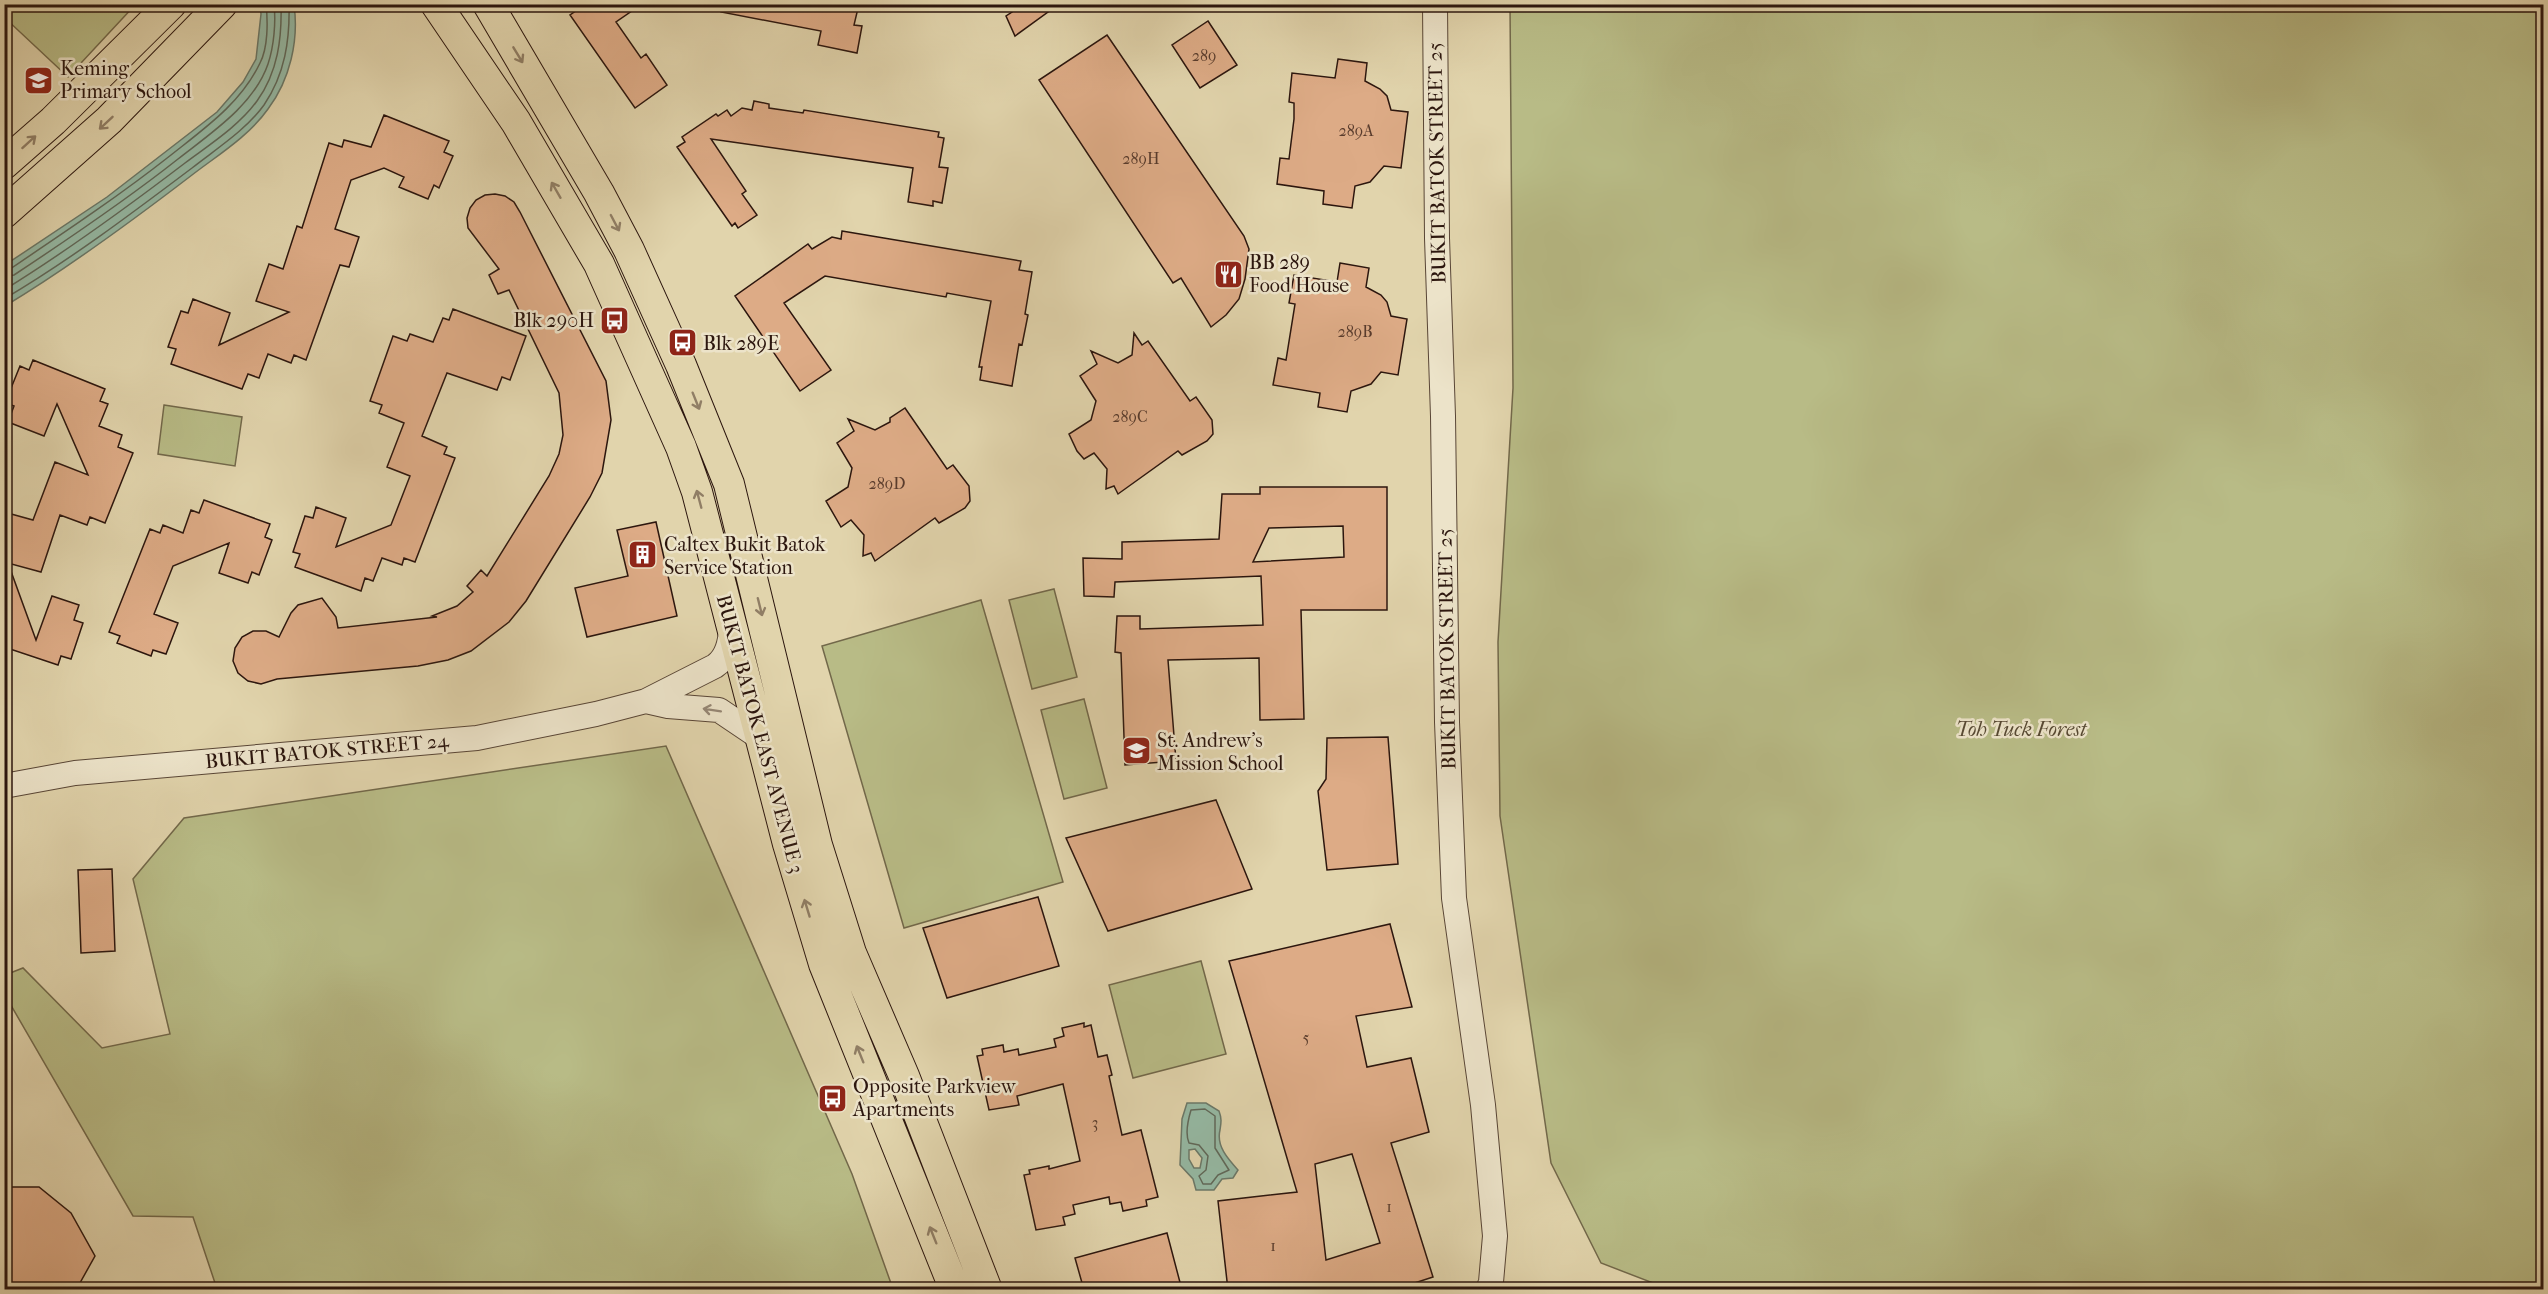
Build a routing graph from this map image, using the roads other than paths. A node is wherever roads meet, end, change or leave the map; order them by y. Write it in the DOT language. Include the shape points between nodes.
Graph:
graph roads {
  1 [pos="171,4"];
  2 [pos="222,4"];
  3 [pos="436,4"];
  4 [pos="488,4"];
  5 [pos="1434,4"];
  6 [pos="4,164"];
  7 [pos="4,213"];
  8 [pos="732,627"];
  9 [pos="646,701"];
  10 [pos="762,739"];
  11 [pos="4,786"];
  12 [pos="955,1290"];
  13 [pos="987,1290"];
  14 [pos="1488,1290"];
  6 -- 1 [label="main road, one-way"];
  2 -- 7 [label="main road, one-way" via="109,120"];
  8 -- 3 [label="main road, BUKIT BATOK EAST AVENUE 3, one-way" via="697,492 681,447 599,264 516,122"];
  4 -- 13 [label="main road, BUKIT BATOK EAST AVENUE 3, one-way" via="629,250 729,484 800,777 851,953 904,1076"];
  5 -- 14 [label="street, BUKIT BATOK STREET 25" via="1447,722 1454,898 1483,1105 1495,1236"];
  8 -- 9 [label="street, BUKIT BATOK STREET 24" via="730,646 721,662"];
  8 -- 10 [label="main road, BUKIT BATOK EAST AVENUE 3"];
  10 -- 9 [label="street, BUKIT BATOK STREET 24, one-way" via="719,711"];
  9 -- 11 [label="street, BUKIT BATOK STREET 24" via="477,738 75,774"];
  12 -- 10 [label="main road, BUKIT BATOK EAST AVENUE 3, one-way" via="824,964"];
}
